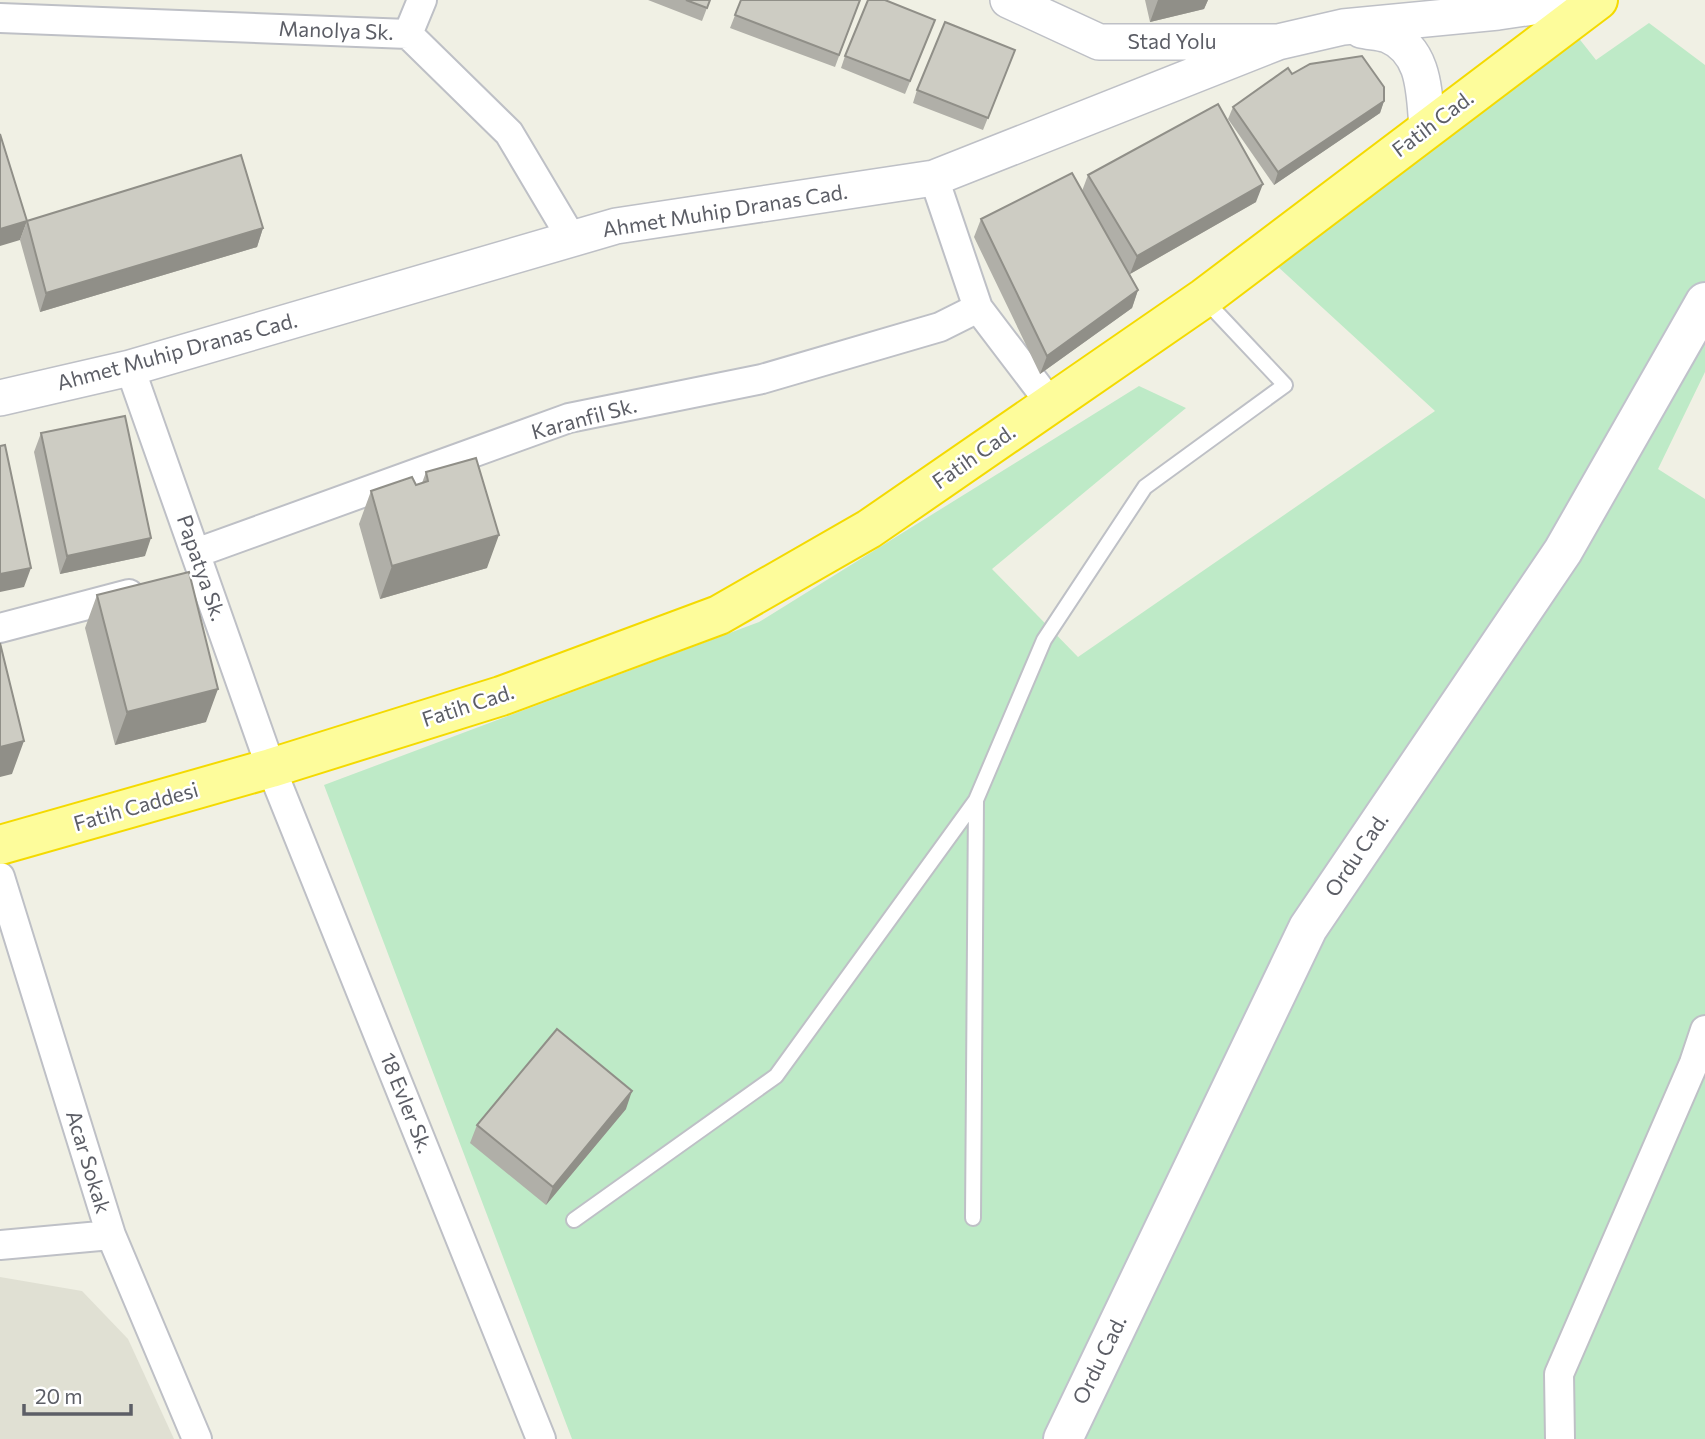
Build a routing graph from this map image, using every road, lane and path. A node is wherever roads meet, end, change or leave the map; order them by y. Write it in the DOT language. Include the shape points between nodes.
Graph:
graph roads {
  1 [pos="422,0"];
  2 [pos="1009,0"];
  3 [pos="1580,0"];
  4 [pos="1598,0"];
  5 [pos="1351,13"];
  6 [pos="0,18"];
  7 [pos="408,34"];
  8 [pos="1279,42"];
  9 [pos="1427,128"];
  10 [pos="934,178"];
  11 [pos="572,239"];
  12 [pos="1204,298"];
  13 [pos="1705,302"];
  14 [pos="978,308"];
  15 [pos="130,368"];
  16 [pos="0,398"];
  17 [pos="1051,404"];
  18 [pos="182,574"];
  19 [pos="0,628"];
  20 [pos="271,768"];
  21 [pos="975,800"];
  22 [pos="0,845"];
  23 [pos="0,877"];
  24 [pos="1705,1030"];
  25 [pos="974,1218"];
  26 [pos="574,1220"];
  27 [pos="111,1234"];
  28 [pos="0,1245"];
  29 [pos="197,1439"];
  30 [pos="541,1439"];
  31 [pos="1063,1439"];
  32 [pos="1560,1439"];
  1 -- 7 [label="street"];
  2 -- 8 [label="street, Stad Yolu" via="1099,41"];
  3 -- 5 [label="street, Stad Yolu" via="1497,12"];
  4 -- 9 [label="highway, Fatih Cad."];
  5 -- 8 [label="street, Stad Yolu"];
  5 -- 9 [label="street, Stad Yolu" via="1413,54 1422,76"];
  6 -- 7 [label="street, Manolya Sk."];
  7 -- 11 [label="street, Manolya Sk." via="509,133"];
  8 -- 10 [label="street, Ahmet Muhip Dranas Cad."];
  9 -- 12 [label="highway, Fatih Cad."];
  10 -- 11 [label="street, Ahmet Muhip Dranas Cad." via="616,226"];
  10 -- 14 [label="street"];
  11 -- 15 [label="street, Ahmet Muhip Dranas Cad."];
  12 -- 17 [label="highway, Fatih Cad."];
  12 -- 21 [label="lane" via="1285,385 1145,487 1044,640"];
  13 -- 31 [label="main road, Ordu Cad." via="1563,551 1308,928"];
  14 -- 17 [label="street"];
  14 -- 18 [label="street, Karanfil Sk." via="940,327 762,379 569,418"];
  15 -- 16 [label="street, Ahmet Muhip Dranas Cad."];
  15 -- 18 [label="street, Papatya Sk."];
  17 -- 20 [label="highway, Fatih Cad." via="869,529 719,615 501,696"];
  18 -- 19 [label="street, Karanfil Sk."];
  18 -- 20 [label="street, Papatya Sk."];
  20 -- 22 [label="highway, Fatih Caddesi"];
  20 -- 30 [label="street, 18 Evler Sk."];
  21 -- 25 [label="lane"];
  21 -- 26 [label="lane" via="776,1076"];
  23 -- 27 [label="street, Acar Sokak"];
  24 -- 32 [label="street" via="1559,1374"];
  27 -- 28 [label="street"];
  27 -- 29 [label="street, Acar Sokak"];
}
